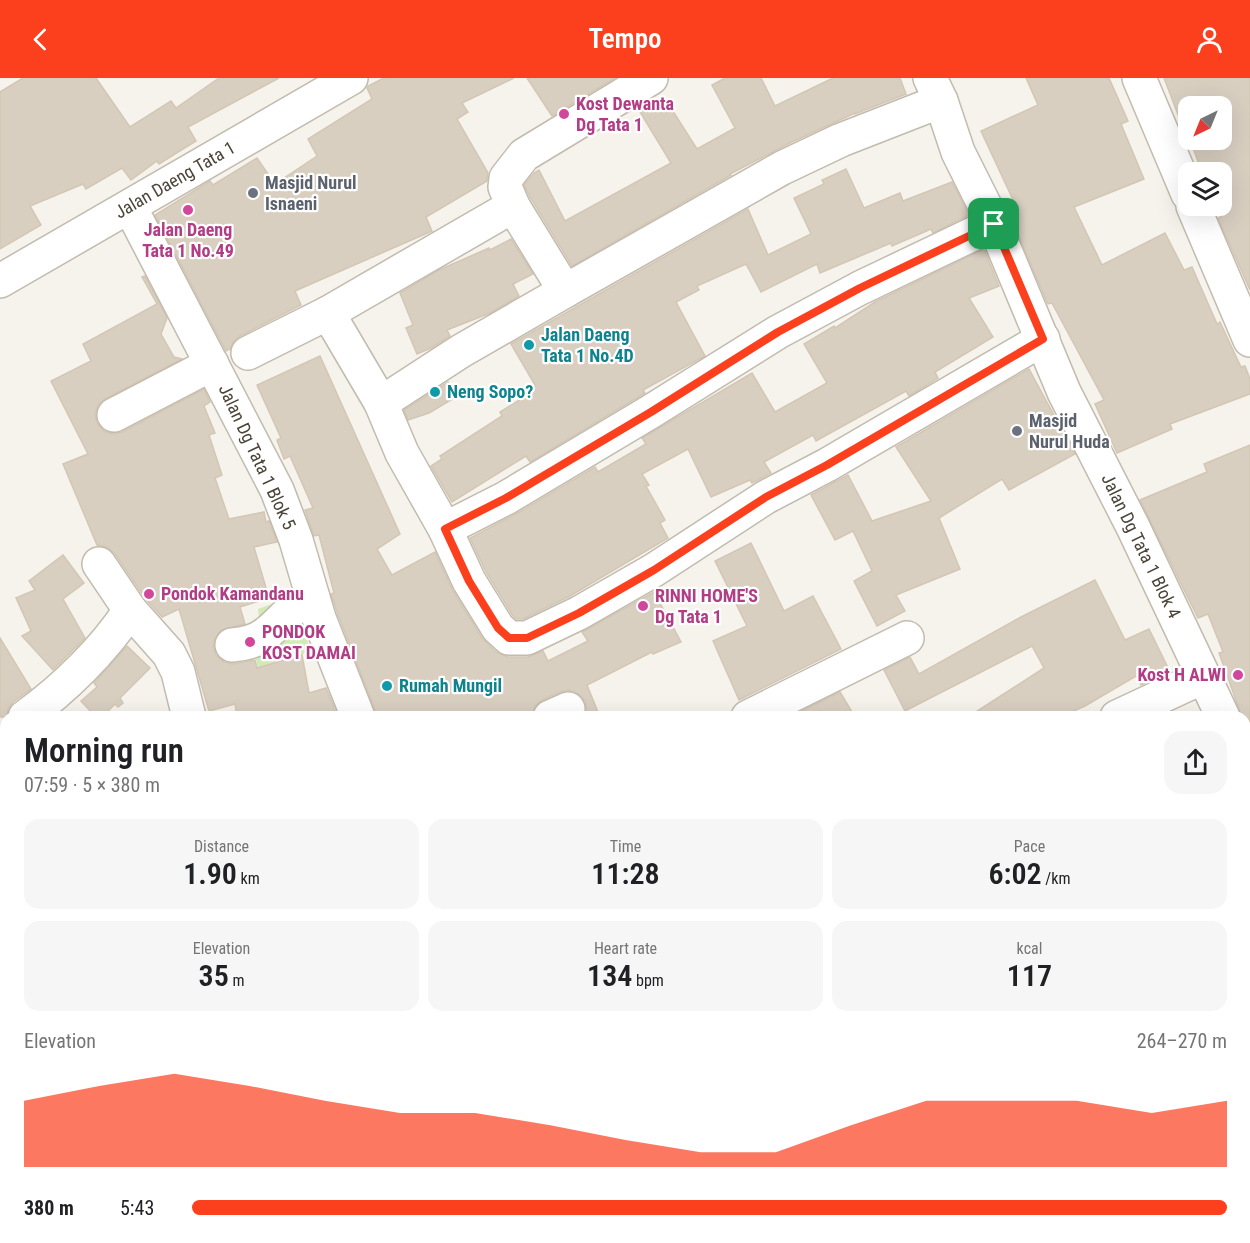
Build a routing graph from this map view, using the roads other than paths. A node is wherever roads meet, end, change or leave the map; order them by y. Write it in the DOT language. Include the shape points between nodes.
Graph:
graph roads {
  1 [pos="351,78"];
  2 [pos="651,78"];
  3 [pos="1139,78"];
  4 [pos="936,89"];
  5 [pos="1178,170"];
  6 [pos="513,206"];
  7 [pos="130,207"];
  8 [pos="1197,216"];
  9 [pos="994,224"];
  10 [pos="0,281"];
  11 [pos="565,291"];
  12 [pos="328,313"];
  13 [pos="1043,339"];
  14 [pos="1250,340"];
  15 [pos="248,353"];
  16 [pos="212,364"];
  17 [pos="381,403"];
  18 [pos="114,416"];
  19 [pos="445,529"];
  20 [pos="99,564"];
  21 [pos="313,598"];
  22 [pos="130,610"];
  23 [pos="907,638"];
  24 [pos="232,645"];
  25 [pos="1203,677"];
  26 [pos="33,711"];
  27 [pos="188,711"];
  28 [pos="356,711"];
  29 [pos="760,711"];
  30 [pos="1130,711"];
  31 [pos="1220,711"];
  1 -- 7 [label="street, Jalan Daeng Tata 1"];
  2 -- 6 [label="street" via="524,155 506,178 505,187"];
  3 -- 5 [label="street"];
  4 -- 9 [label="street, Jalan Dg Tata 1 Blok 4" via="958,152"];
  4 -- 11 [label="street" via="782,168"];
  6 -- 11 [label="street"];
  6 -- 12 [label="street"];
  7 -- 10 [label="street, Jalan Daeng Tata 1"];
  7 -- 16 [label="street, Jalan Dg Tata 1 Blok 5"];
  8 -- 14 [label="street"];
  9 -- 13 [label="street, Jalan Dg Tata 1 Blok 4"];
  9 -- 19 [label="street" via="778,332 506,498"];
  11 -- 17 [label="street"];
  12 -- 15 [label="street"];
  12 -- 17 [label="street"];
  13 -- 19 [label="street" via="766,497 626,586 527,638 509,638 498,628 469,581"];
  13 -- 25 [label="street, Jalan Dg Tata 1 Blok 4" via="1064,392"];
  16 -- 18 [label="street"];
  16 -- 21 [label="street, Jalan Dg Tata 1 Blok 5" via="277,490"];
  17 -- 19 [label="street" via="402,453"];
  20 -- 22 [label="street"];
  21 -- 24 [label="street" via="295,607 265,634"];
  21 -- 28 [label="street, Jalan Dg Tata 1 Blok 5"];
  22 -- 26 [label="street" via="98,651"];
  22 -- 27 [label="street" via="169,654"];
  23 -- 29 [label="street"];
  25 -- 30 [label="street"];
  25 -- 31 [label="street, Jalan Dg Tata 1 Blok 4"];
}
